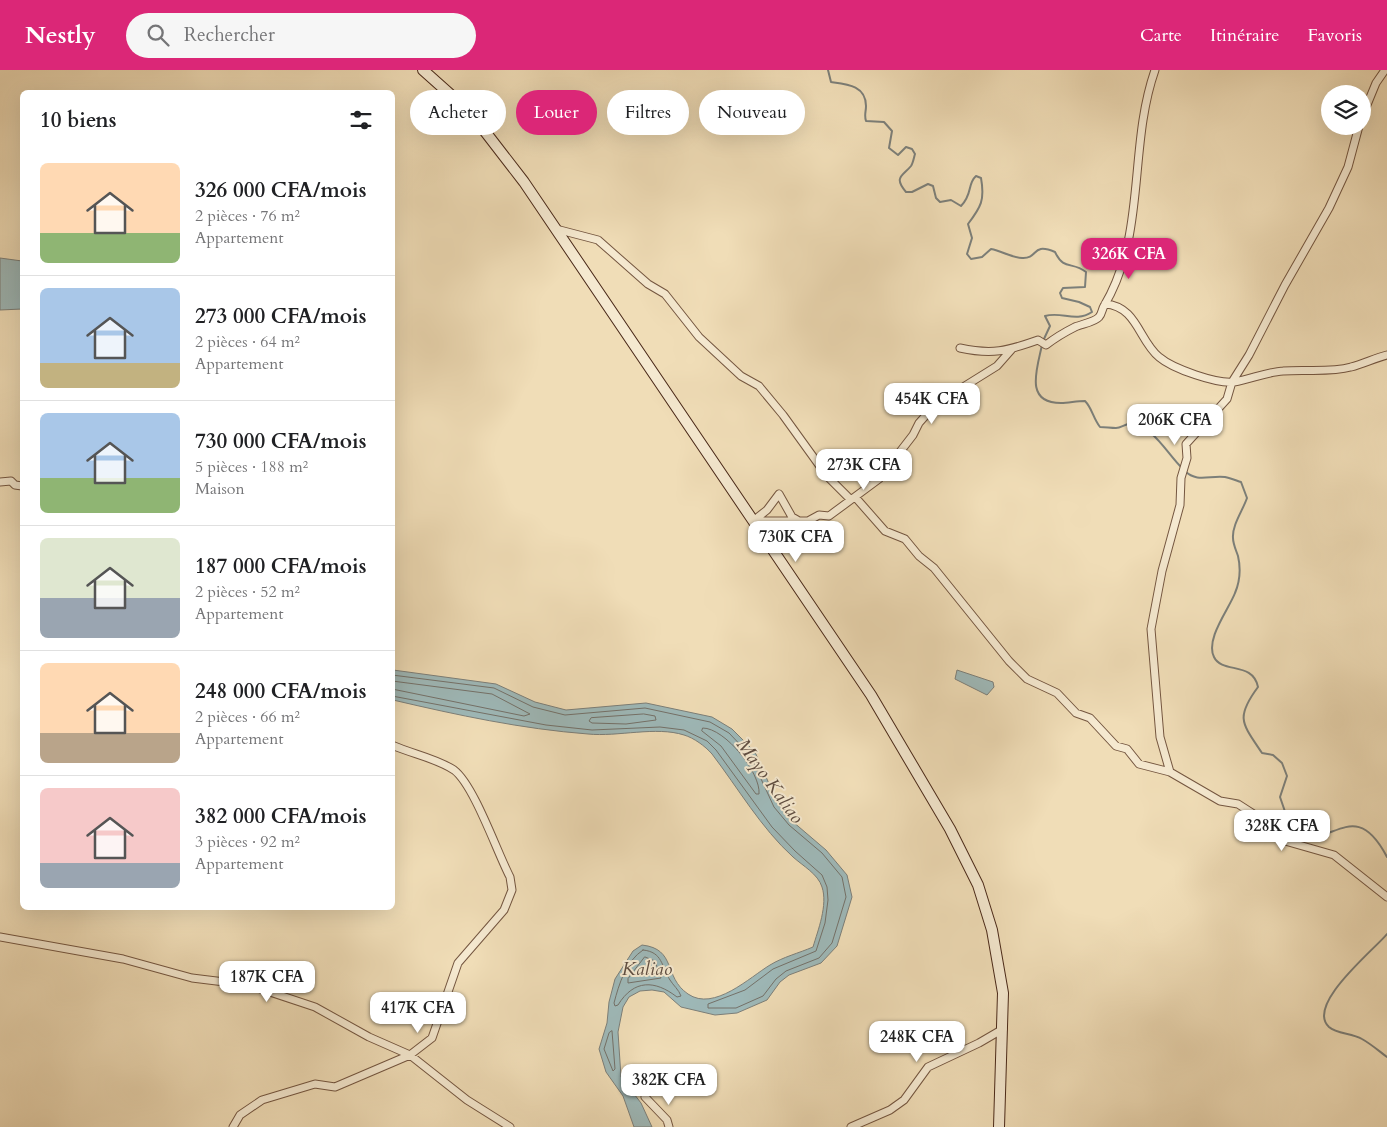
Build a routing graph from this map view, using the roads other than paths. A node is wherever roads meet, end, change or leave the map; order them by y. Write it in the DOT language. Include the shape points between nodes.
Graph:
graph roads {
  1 [pos="423,70"];
  2 [pos="1156,70"];
  3 [pos="1385,70"];
  4 [pos="1371,96"];
  5 [pos="1357,135"];
  6 [pos="556,229"];
  7 [pos="1105,304"];
  8 [pos="960,348"];
  9 [pos="1012,349"];
  10 [pos="1387,355"];
  11 [pos="1232,382"];
  12 [pos="0,482"];
  13 [pos="20,486"];
  14 [pos="850,498"];
  15 [pos="753,521"];
  16 [pos="800,522"];
  17 [pos="395,746"];
  18 [pos="1170,772"];
  19 [pos="1387,897"];
  20 [pos="0,937"];
  21 [pos="1003,1029"];
  22 [pos="410,1055"];
  23 [pos="646,1097"];
  24 [pos="233,1127"];
  25 [pos="510,1127"];
  26 [pos="670,1127"];
  27 [pos="851,1127"];
  28 [pos="999,1127"];
  1 -- 6 [label="main road" via="470,112"];
  2 -- 7 [label="street" via="1150,85 1136,202 1126,252 1120,274"];
  3 -- 4 [label="street"];
  5 -- 11 [label="street" via="1348,167 1329,208"];
  6 -- 14 [label="street" via="598,240 648,284 665,294 699,337 741,376 758,386 828,476"];
  6 -- 15 [label="main road"];
  7 -- 9 [label="street" via="1099,317 1057,336 1046,345 1038,340"];
  7 -- 11 [label="street" via="1130,314 1151,350 1161,359 1185,370"];
  8 -- 9 [label="street" via="983,353"];
  9 -- 14 [label="street" via="997,366 936,404 879,479"];
  10 -- 11 [label="street" via="1350,368 1280,371"];
  11 -- 18 [label="street" via="1227,399 1186,444 1188,458 1181,478 1180,505 1154,610 1151,629 1156,703 1160,737"];
  12 -- 13 [label="street" via="11,481"];
  14 -- 16 [label="street" via="829,516 819,514"];
  14 -- 18 [label="street" via="856,498 885,531 905,539 934,568 1009,662 1027,679 1056,693 1076,713 1090,718 1116,746 1127,749 1139,764"];
  15 -- 16 [label="street"];
  15 -- 16 [label="street" via="780,494 792,517"];
  15 -- 21 [label="main road" via="871,695 950,829 978,885 992,930 1003,994"];
  17 -- 22 [label="street" via="444,764 456,772 472,794 510,876 512,890 504,910 458,963 432,1038"];
  18 -- 19 [label="street" via="1220,801 1238,804 1266,822 1285,841 1334,856"];
  20 -- 22 [label="street" via="122,959 192,978 249,985 315,1007"];
  21 -- 27 [label="street" via="928,1067 904,1100 890,1110"];
  21 -- 28 [label="main road"];
  22 -- 24 [label="street" via="335,1087 315,1084 262,1100 240,1115"];
  22 -- 25 [label="street" via="467,1100"];
  23 -- 26 [label="street" via="668,1120"];
}
